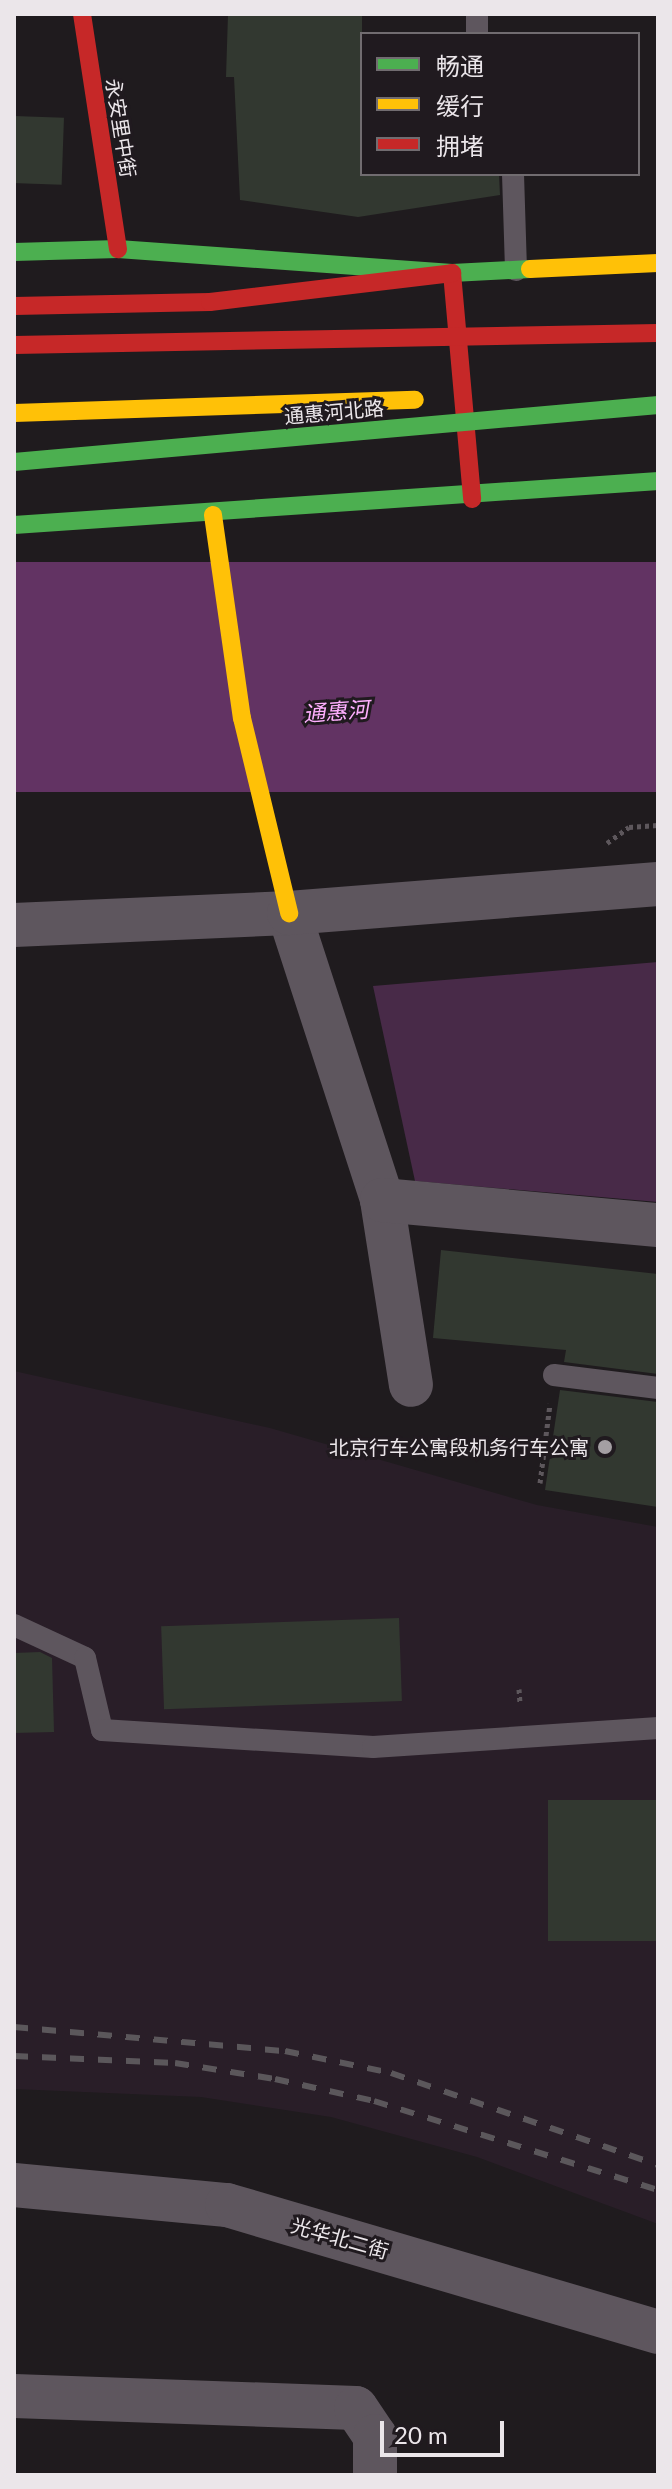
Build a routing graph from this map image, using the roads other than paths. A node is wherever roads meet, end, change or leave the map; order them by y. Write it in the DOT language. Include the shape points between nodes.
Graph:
graph roads {
  1 [pos="82,14"];
  2 [pos="513,176"];
  3 [pos="118,249"];
  4 [pos="14,252"];
  5 [pos="658,263"];
  6 [pos="516,270"];
  7 [pos="452,273"];
  8 [pos="14,306"];
  9 [pos="658,333"];
  10 [pos="14,345"];
  11 [pos="658,392"];
  12 [pos="658,405"];
  13 [pos="14,413"];
  14 [pos="14,462"];
  15 [pos="658,481"];
  16 [pos="472,499"];
  17 [pos="213,515"];
  18 [pos="14,525"];
  19 [pos="658,884"];
  20 [pos="289,913"];
  21 [pos="14,925"];
  22 [pos="382,1200"];
  23 [pos="658,1225"];
  24 [pos="554,1375"];
  25 [pos="411,1385"];
  26 [pos="658,1388"];
  27 [pos="14,1625"];
  28 [pos="658,1728"];
  29 [pos="14,2185"];
  30 [pos="658,2332"];
  31 [pos="14,2396"];
  32 [pos="375,2475"];
  1 -- 3 [label="main road, 永安里中街"];
  2 -- 6 [label="lane"];
  3 -- 4 [label="main road"];
  3 -- 7 [label="main road"];
  5 -- 6 [label="main road"];
  6 -- 7 [label="main road"];
  7 -- 8 [label="main road" via="210,302"];
  7 -- 16 [label="main road"];
  9 -- 10 [label="main road, bridge"];
  11 -- 13 [label="main road, bridge"];
  12 -- 14 [label="main road, 通惠河北路, bridge"];
  15 -- 16 [label="main road"];
  16 -- 17 [label="main road"];
  17 -- 18 [label="main road"];
  17 -- 20 [label="main road" via="242,718"];
  19 -- 20 [label="street"];
  20 -- 21 [label="street"];
  20 -- 22 [label="street"];
  22 -- 23 [label="street"];
  22 -- 25 [label="street"];
  24 -- 26 [label="lane"];
  27 -- 28 [label="lane" via="85,1658 102,1730 373,1747"];
  29 -- 30 [label="street, 光华北二街" via="227,2205"];
  31 -- 32 [label="street" via="356,2408 375,2436"];
}
